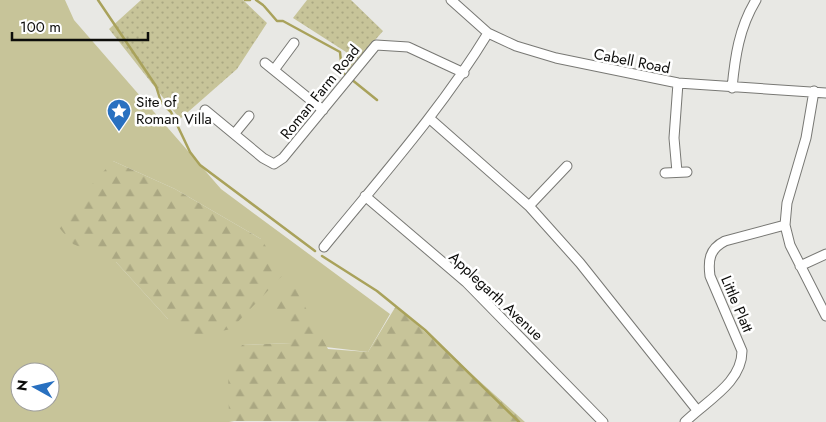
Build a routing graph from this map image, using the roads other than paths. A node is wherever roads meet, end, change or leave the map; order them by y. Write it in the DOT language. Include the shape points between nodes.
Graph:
graph roads {
  1 [pos="451,0"];
  2 [pos="756,0"];
  3 [pos="488,33"];
  4 [pos="294,43"];
  5 [pos="264,63"];
  6 [pos="274,70"];
  7 [pos="464,73"];
  8 [pos="678,83"];
  9 [pos="732,88"];
  10 [pos="814,92"];
  11 [pos="826,93"];
  12 [pos="205,110"];
  13 [pos="323,110"];
  14 [pos="249,116"];
  15 [pos="429,118"];
  16 [pos="235,133"];
  17 [pos="568,164"];
  18 [pos="677,172"];
  19 [pos="687,172"];
  20 [pos="665,173"];
  21 [pos="365,196"];
  22 [pos="529,206"];
  23 [pos="785,225"];
  24 [pos="324,246"];
  25 [pos="826,254"];
  26 [pos="800,266"];
  27 [pos="826,316"];
  28 [pos="697,410"];
  29 [pos="603,422"];
  30 [pos="685,422"];
  1 -- 3 [label="street, Cabell Road"];
  2 -- 9 [label="street" via="743,25"];
  3 -- 7 [label="street"];
  3 -- 8 [label="street, Cabell Road" via="516,46 556,58"];
  4 -- 6 [label="street"];
  5 -- 6 [label="street"];
  6 -- 13 [label="street"];
  7 -- 13 [label="street, Roman Farm Road" via="408,47 376,45"];
  7 -- 15 [label="street"];
  8 -- 9 [label="street, Cabell Road"];
  8 -- 18 [label="street" via="674,138"];
  9 -- 10 [label="street, Cabell Road"];
  10 -- 11 [label="street, Cabell Road"];
  10 -- 23 [label="street" via="806,138 787,203"];
  12 -- 16 [label="street, Roman Farm Road"];
  13 -- 16 [label="street, Roman Farm Road" via="283,158 274,164"];
  14 -- 16 [label="street"];
  15 -- 21 [label="street"];
  15 -- 22 [label="street"];
  17 -- 22 [label="street"];
  18 -- 19 [label="street"];
  18 -- 20 [label="street"];
  21 -- 24 [label="street"];
  21 -- 29 [label="street, Applegarth Avenue" via="466,282"];
  22 -- 28 [label="street" via="580,263"];
  23 -- 26 [label="street"];
  23 -- 28 [label="street, Little Platt" via="724,241 710,254 710,276 742,351 742,359 734,378"];
  25 -- 26 [label="street"];
  26 -- 27 [label="street"];
  28 -- 30 [label="street, Little Platt"];
}
